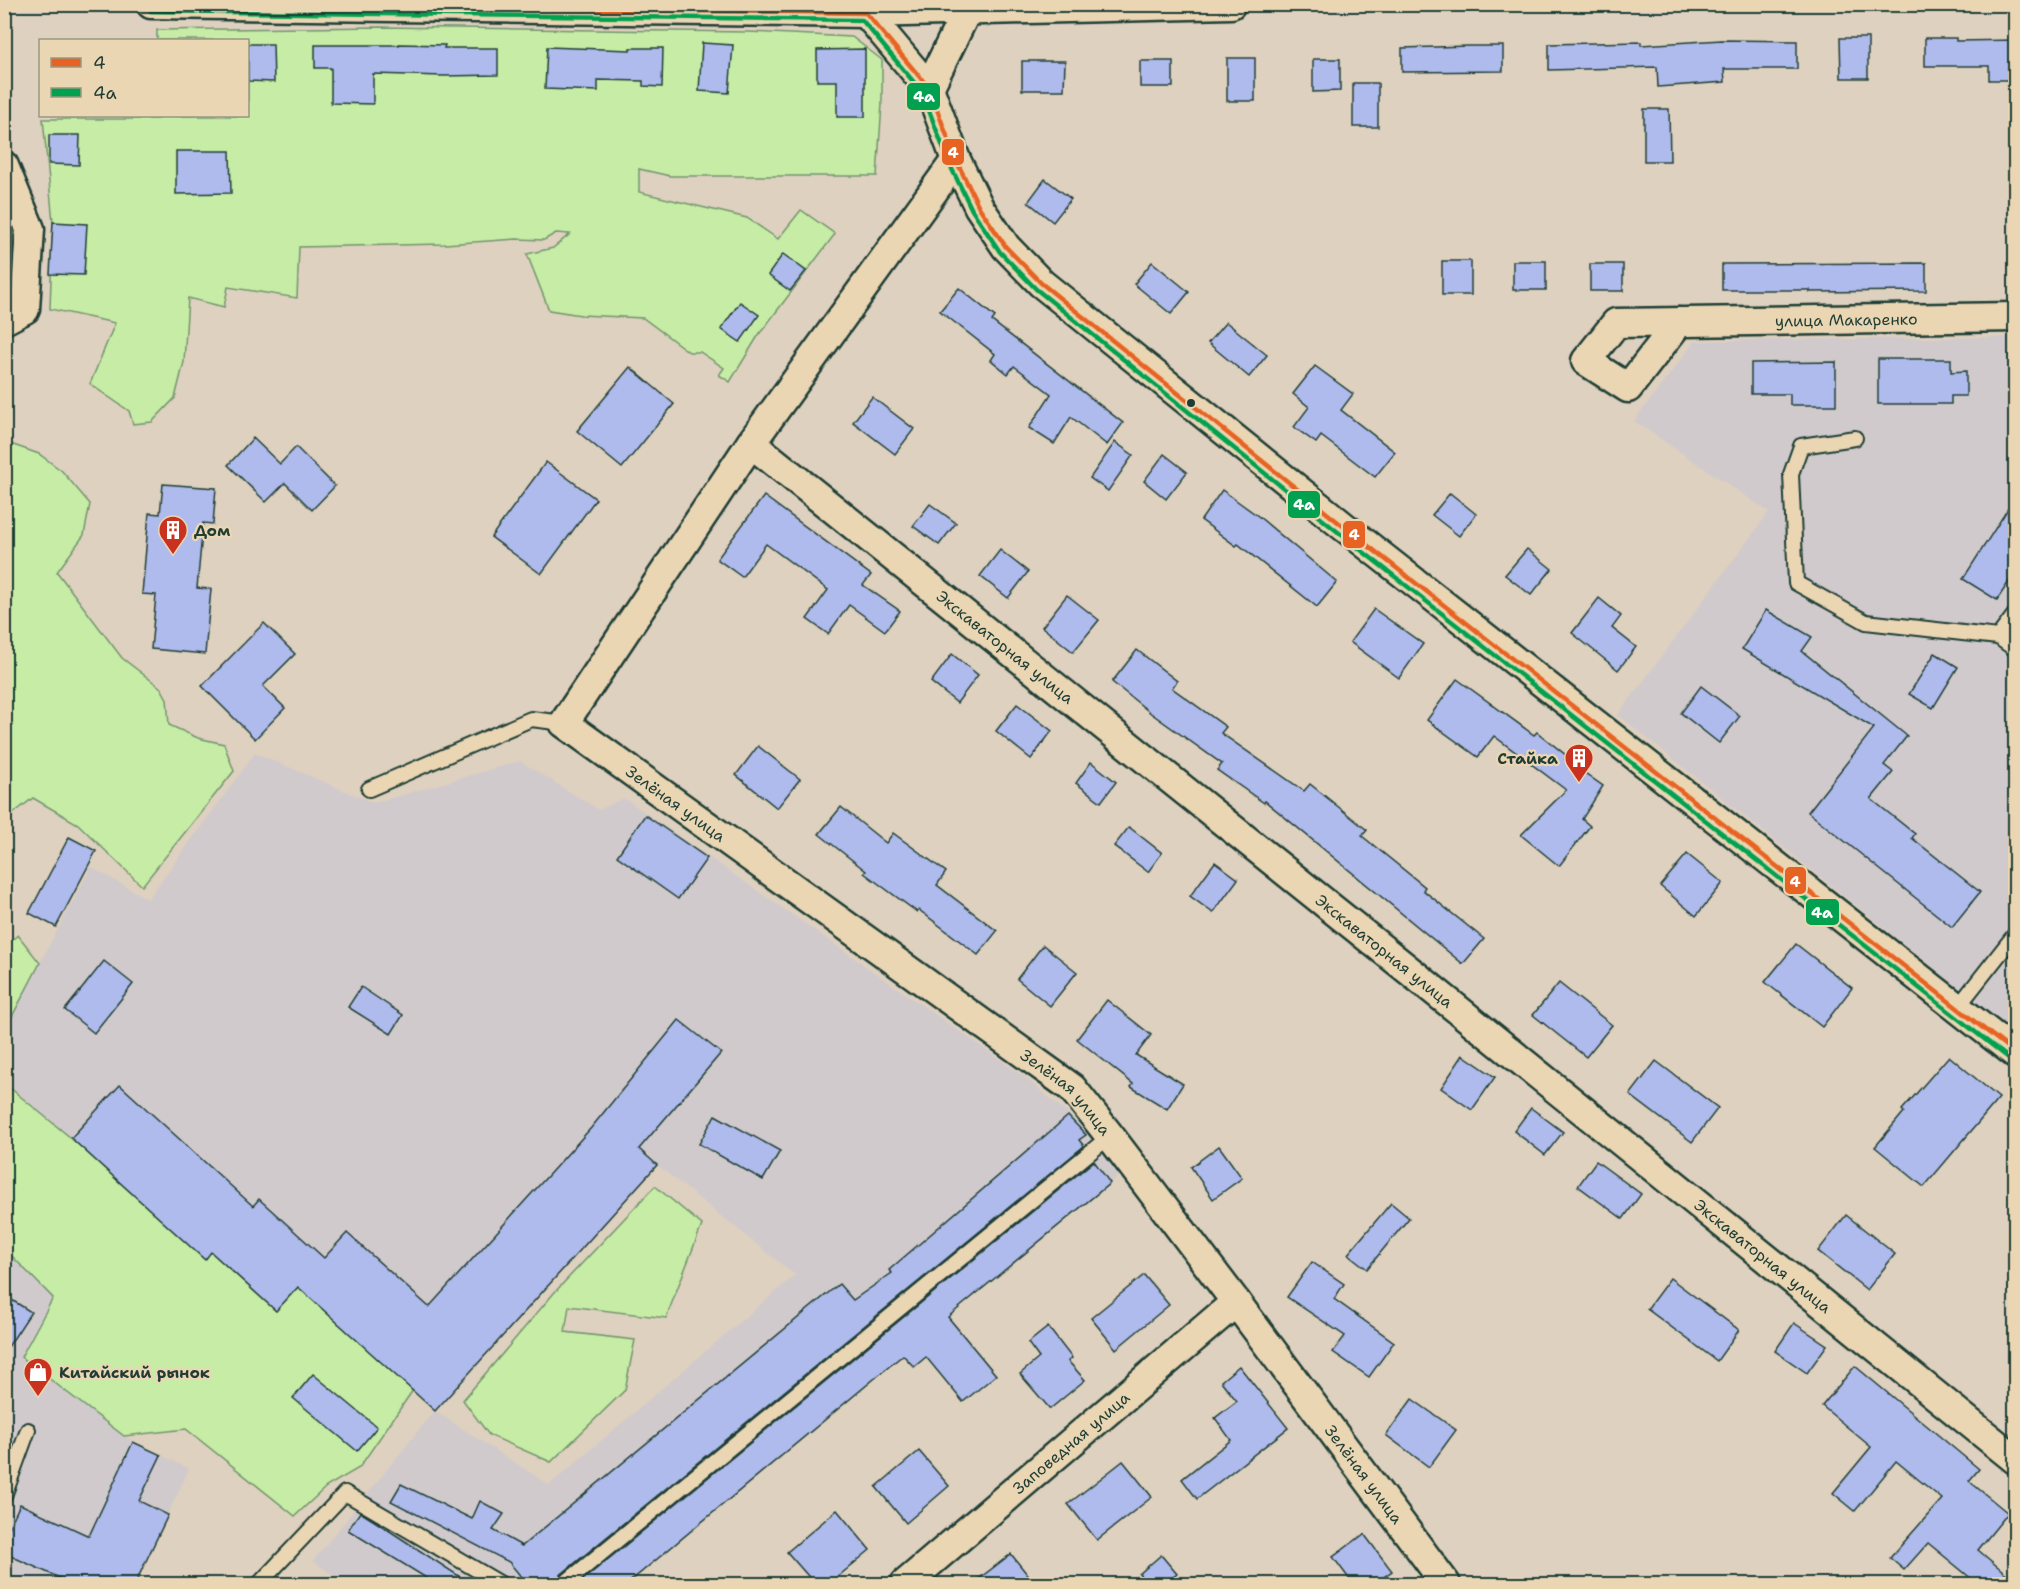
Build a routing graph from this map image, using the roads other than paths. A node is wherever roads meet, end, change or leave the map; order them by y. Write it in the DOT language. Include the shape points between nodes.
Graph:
graph roads {
  1 [pos="151,4"];
  2 [pos="1231,4"];
  3 [pos="447,6"];
  4 [pos="967,10"];
  5 [pos="866,13"];
  6 [pos="929,88"];
  7 [pos="956,160"];
  8 [pos="4,166"];
  9 [pos="2016,317"];
  10 [pos="4,320"];
  11 [pos="1679,322"];
  12 [pos="1855,438"];
  13 [pos="751,443"];
  14 [pos="2016,613"];
  15 [pos="1998,637"];
  16 [pos="2016,650"];
  17 [pos="564,723"];
  18 [pos="369,789"];
  19 [pos="2016,933"];
  20 [pos="1958,1008"];
  21 [pos="2016,1054"];
  22 [pos="1110,1136"];
  23 [pos="1236,1302"];
  24 [pos="28,1430"];
  25 [pos="2016,1460"];
  26 [pos="4,1496"];
  27 [pos="259,1584"];
  28 [pos="501,1584"];
  29 [pos="564,1584"];
  30 [pos="905,1584"];
  31 [pos="1446,1584"];
  1 -- 3 [label="street"];
  2 -- 4 [label="street"];
  3 -- 5 [label="street"];
  4 -- 5 [label="street"];
  4 -- 6 [label="street"];
  5 -- 6 [label="street"];
  6 -- 7 [label="street"];
  7 -- 13 [label="street"];
  7 -- 20 [label="street" via="979,207 1006,247 1041,283 1343,526"];
  8 -- 10 [label="street" via="30,230 25,309"];
  9 -- 11 [label="street, улица Макаренко"];
  12 -- 15 [label="lane" via="1802,446 1791,474 1796,583 1866,622"];
  13 -- 17 [label="street"];
  13 -- 25 [label="street, Экскаваторная улица"];
  14 -- 15 [label="lane"];
  15 -- 16 [label="lane"];
  17 -- 18 [label="lane" via="531,719"];
  17 -- 22 [label="street, Зелёная улица" via="1072,1088"];
  19 -- 20 [label="lane"];
  20 -- 21 [label="street"];
  22 -- 23 [label="street, Зелёная улица"];
  22 -- 29 [label="lane"];
  23 -- 30 [label="street, Заповедная улица"];
  23 -- 31 [label="street, Зелёная улица"];
  24 -- 26 [label="lane"];
  27 -- 28 [label="lane" via="345,1493"];
}
